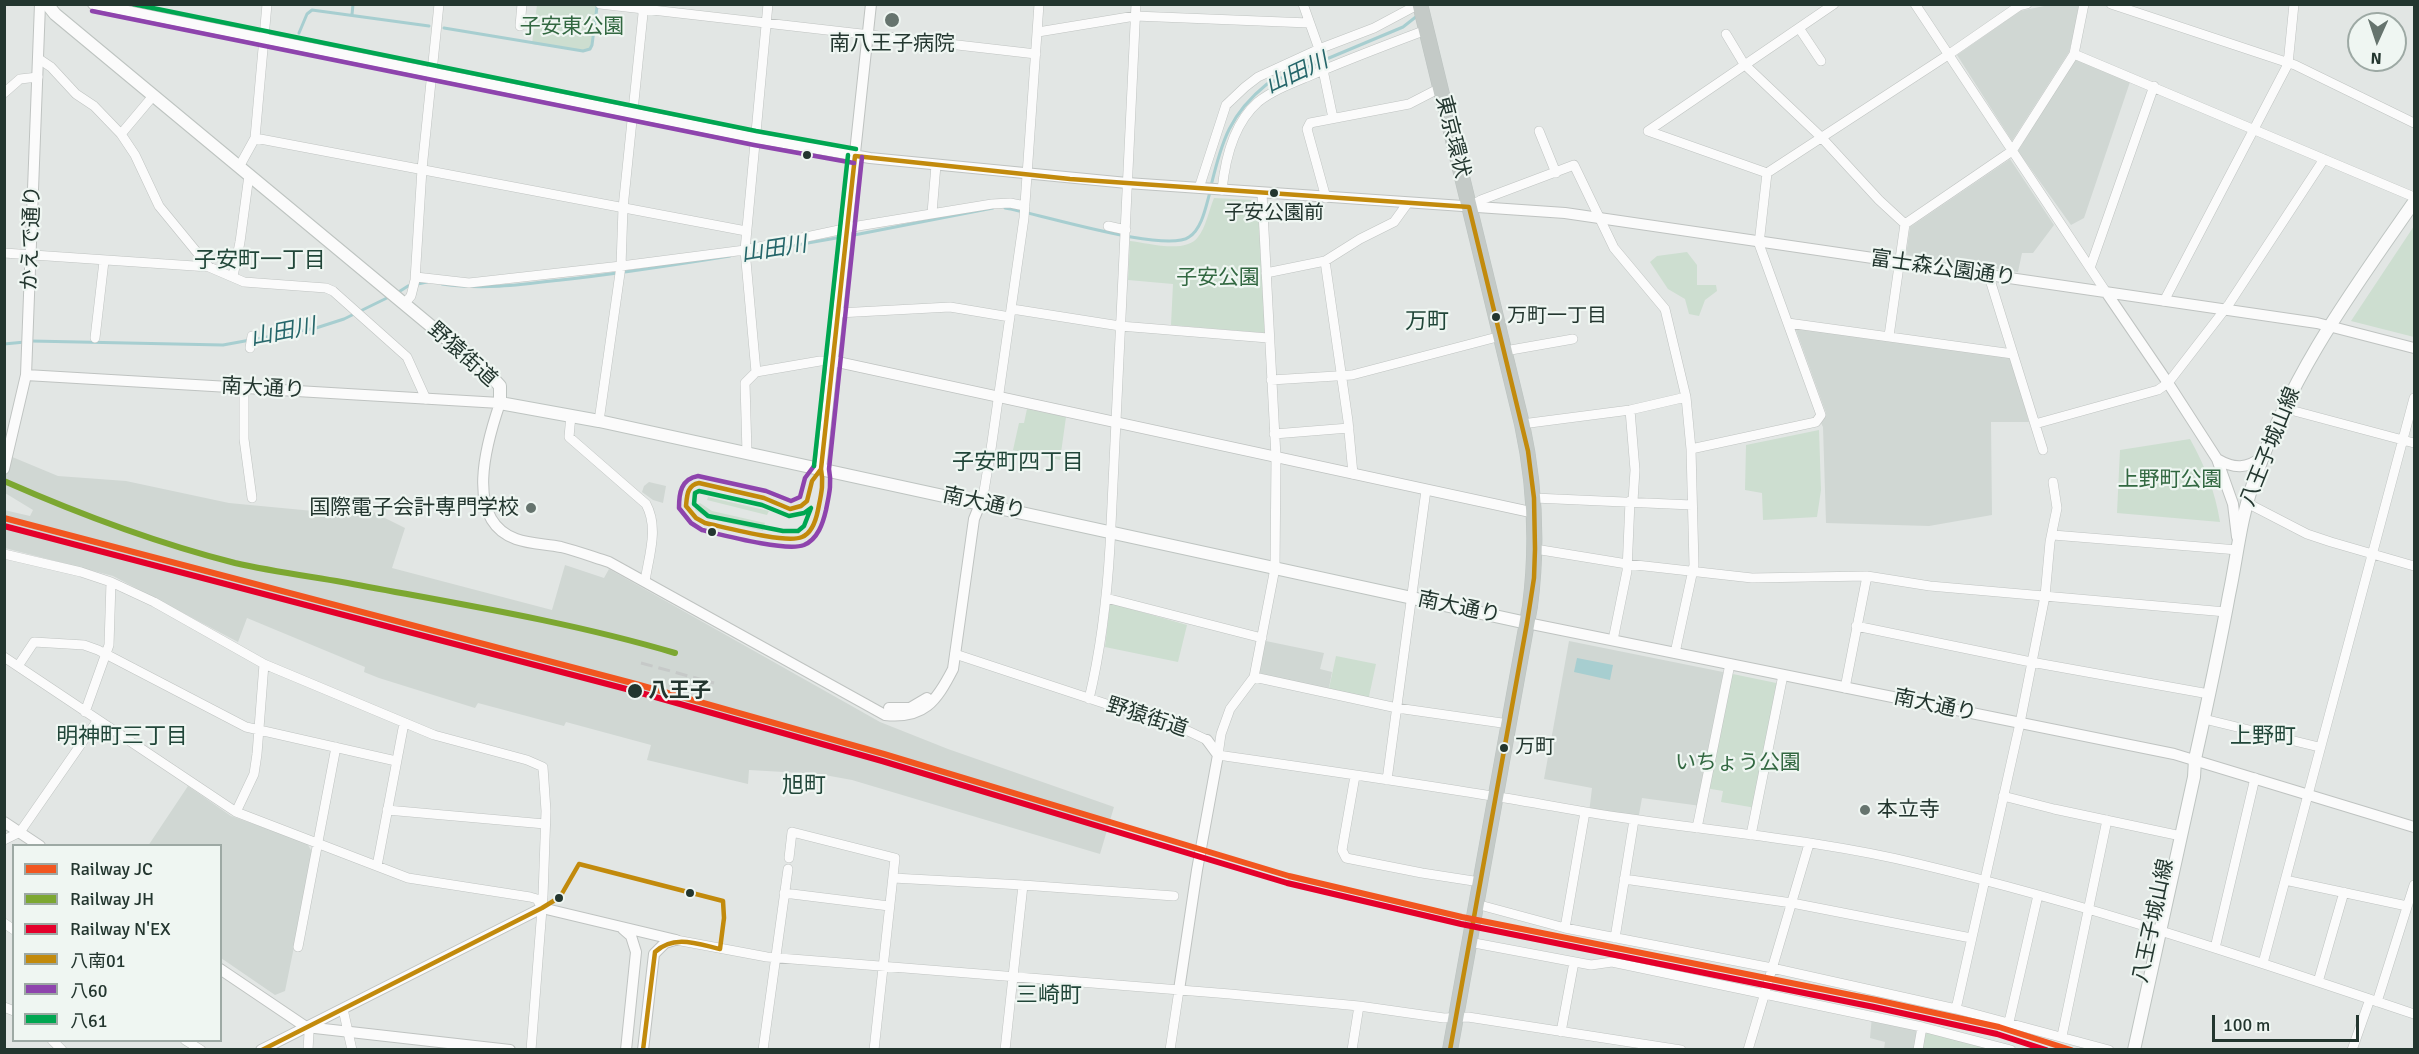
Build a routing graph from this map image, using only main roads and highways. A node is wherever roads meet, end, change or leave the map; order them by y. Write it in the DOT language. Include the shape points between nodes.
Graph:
graph roads {
  1 [pos="47,4"];
  2 [pos="1422,14"];
  3 [pos="2415,202"];
  4 [pos="571,415"];
  5 [pos="1527,623"];
  6 [pos="2156,930"];
  7 [pos="1449,1050"];
  8 [pos="2125,1050"];
  9 [pos="2134,1050"];
  1 -- 4 [label="main road, 野猿街道" via="490,375 500,386 500,403"];
  2 -- 5 [label="highway, 東京環状" via="1522,424 1534,506 1534,578"];
  3 -- 6 [label="main road, 八王子城山線" via="2329,325 2283,408 2262,457 2247,503"];
  4 -- 5 [label="main road, 南大通り"];
  5 -- 7 [label="highway, 東京環状"];
  6 -- 8 [label="main road, 八王子城山線"];
  6 -- 9 [label="main road, 八王子城山線"];
}
